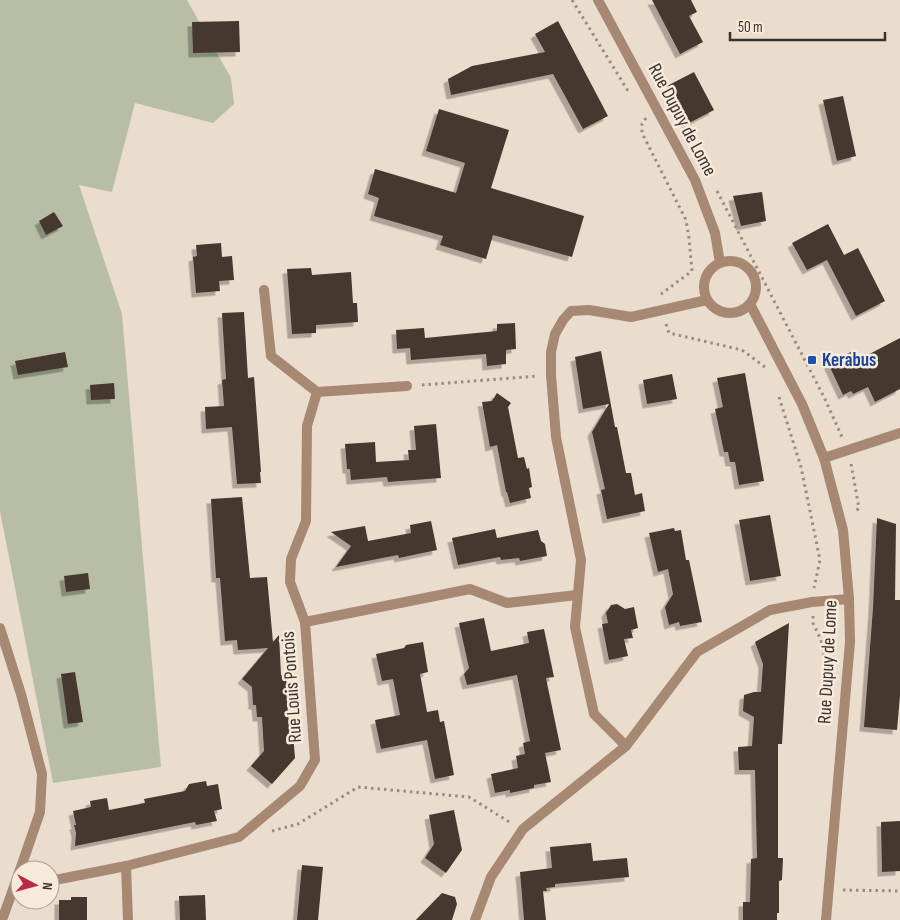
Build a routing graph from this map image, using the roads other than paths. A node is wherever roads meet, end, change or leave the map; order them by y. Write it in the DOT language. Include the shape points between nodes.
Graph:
graph roads {
  1 [pos="598,0"];
  2 [pos="720,263"];
  3 [pos="264,290"];
  4 [pos="707,300"];
  5 [pos="750,304"];
  6 [pos="407,386"];
  7 [pos="317,392"];
  8 [pos="900,433"];
  9 [pos="824,458"];
  10 [pos="577,595"];
  11 [pos="849,599"];
  12 [pos="305,622"];
  13 [pos="0,628"];
  14 [pos="626,746"];
  15 [pos="23,860"];
  16 [pos="126,866"];
  17 [pos="60,879"];
  18 [pos="10,898"];
  19 [pos="2,920"];
  20 [pos="128,920"];
  21 [pos="475,920"];
  22 [pos="826,920"];
  1 -- 2 [label="street, Rue Dupuy de Lome" via="695,180 715,233"];
  2 -- 4 [label="street" via="707,274 704,283"];
  2 -- 5 [label="street" via="737,262 751,271 756,288"];
  3 -- 7 [label="street" via="271,356"];
  4 -- 5 [label="street" via="712,307 728,314 744,310"];
  4 -- 10 [label="street" via="631,317 589,310 572,311 555,334 551,375 556,437 581,560"];
  5 -- 9 [label="street, Rue Dupuy de Lome" via="802,404"];
  6 -- 7 [label="street"];
  7 -- 12 [label="street, Rue Louis Pontois" via="307,426 306,521 290,559 290,582"];
  8 -- 9 [label="street"];
  9 -- 11 [label="street, Rue Dupuy de Lome" via="843,530"];
  10 -- 12 [label="street" via="507,603 470,589"];
  10 -- 14 [label="street" via="575,627 594,714"];
  11 -- 14 [label="street" via="770,610 697,652"];
  11 -- 22 [label="street, Rue Dupuy de Lome" via="850,642"];
  12 -- 16 [label="street, Rue Louis Pontois" via="315,760 300,786 239,837"];
  13 -- 15 [label="street" via="42,774 40,812"];
  14 -- 21 [label="street" via="522,829 491,877"];
  16 -- 17 [label="street, Rue Louis Pontois"];
  16 -- 20 [label="street"];
  18 -- 19 [label="street"];
}
